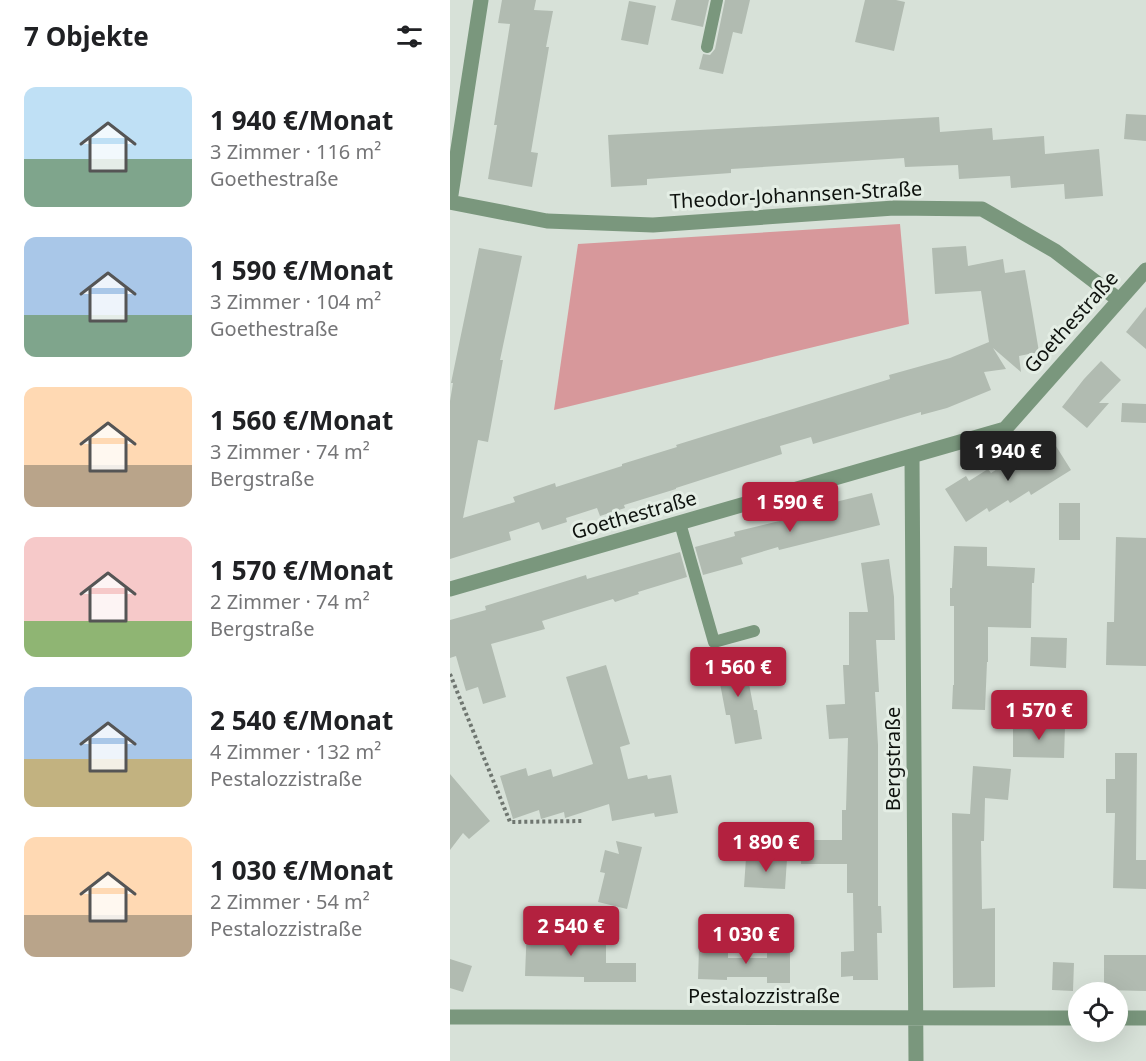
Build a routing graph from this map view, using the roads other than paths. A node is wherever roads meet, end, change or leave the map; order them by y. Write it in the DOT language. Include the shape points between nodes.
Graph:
graph roads {
  1 [pos="481,0"];
  2 [pos="717,0"];
  3 [pos="706,47"];
  4 [pos="450,202"];
  5 [pos="1146,270"];
  6 [pos="1119,300"];
  7 [pos="912,457"];
  8 [pos="680,523"];
  9 [pos="450,589"];
  10 [pos="754,631"];
  11 [pos="450,1017"];
  12 [pos="915,1017"];
  13 [pos="1068,1018"];
  14 [pos="1128,1018"];
  15 [pos="1146,1018"];
  16 [pos="916,1061"];
  1 -- 4 [label="street"];
  2 -- 3 [label="lane"];
  4 -- 6 [label="street, Theodor-Johannsen-Straße" via="547,221 653,225 894,208 982,209 1055,251"];
  5 -- 6 [label="street, Goethestraße"];
  6 -- 7 [label="street, Goethestraße" via="1005,429"];
  7 -- 8 [label="street, Goethestraße"];
  7 -- 12 [label="street, Bergstraße"];
  8 -- 9 [label="street, Goethestraße"];
  8 -- 10 [label="lane" via="714,642"];
  11 -- 12 [label="street, Pestalozzistraße"];
  12 -- 13 [label="street, Pestalozzistraße"];
  12 -- 16 [label="street, Bergstraße"];
  14 -- 15 [label="street"];
}
